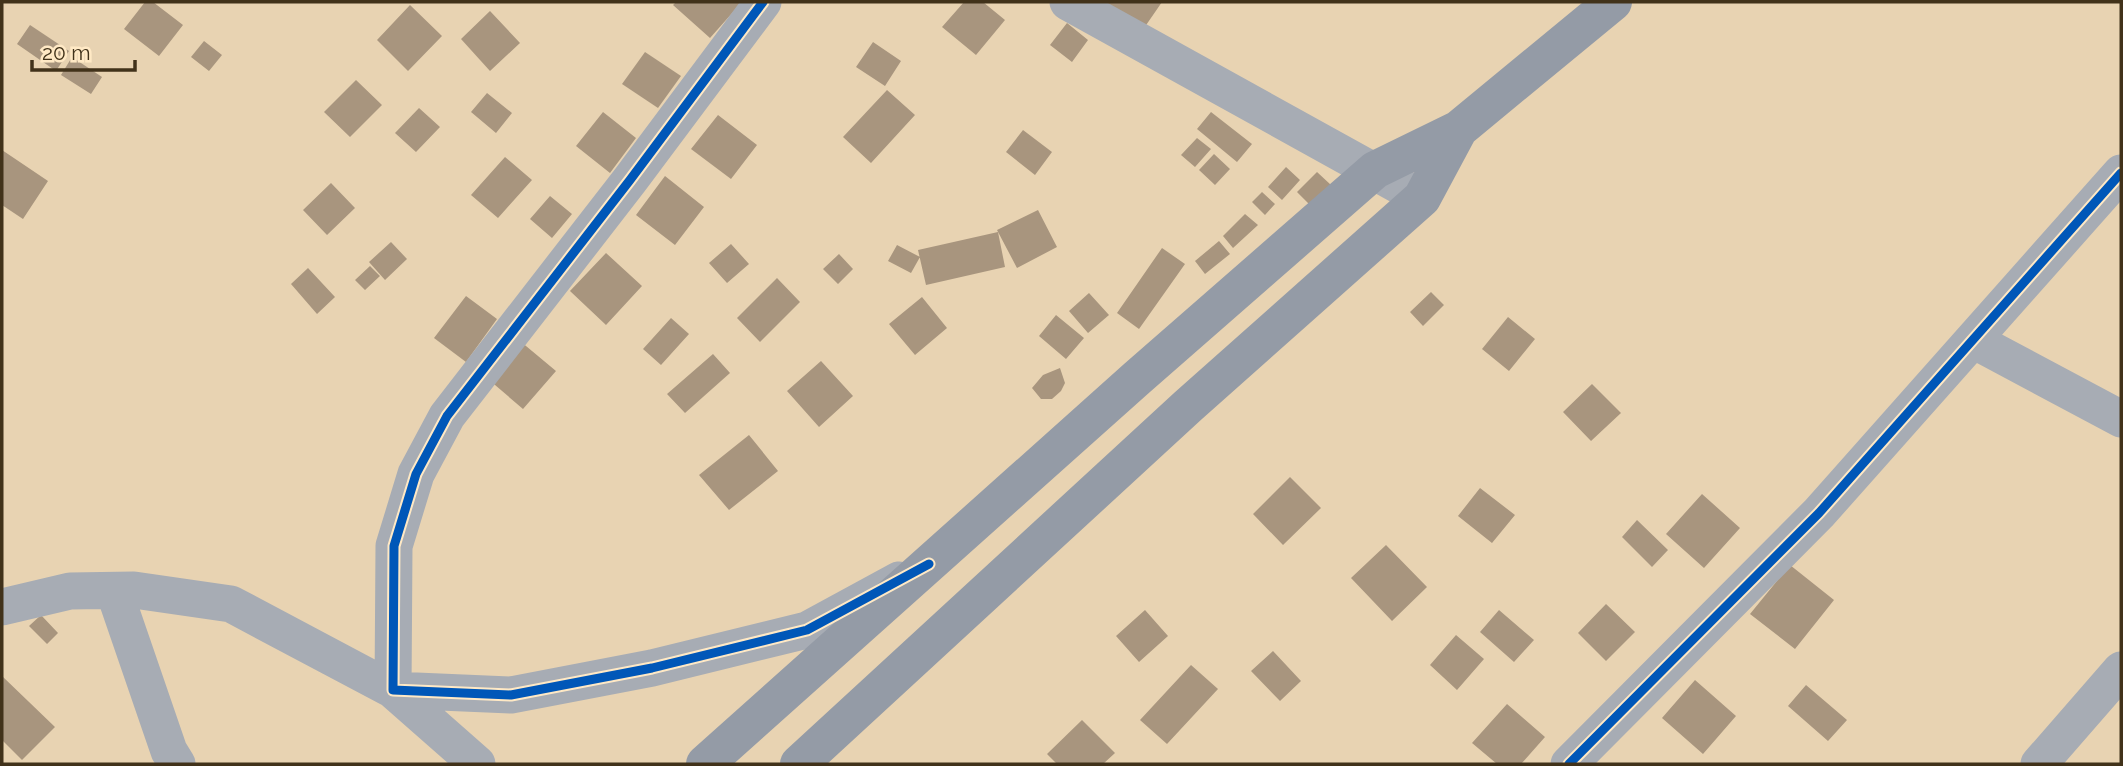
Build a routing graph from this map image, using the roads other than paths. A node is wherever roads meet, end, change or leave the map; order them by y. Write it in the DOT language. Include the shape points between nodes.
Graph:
graph roads {
  1 [pos="763,2"];
  2 [pos="1068,2"];
  3 [pos="1613,2"];
  4 [pos="1459,129"];
  5 [pos="1375,170"];
  6 [pos="2121,173"];
  7 [pos="1422,198"];
  8 [pos="1973,340"];
  9 [pos="2121,419"];
  10 [pos="929,564"];
  11 [pos="114,591"];
  12 [pos="2,607"];
  13 [pos="2121,670"];
  14 [pos="393,690"];
  15 [pos="177,764"];
  16 [pos="477,764"];
  17 [pos="705,764"];
  18 [pos="799,764"];
  19 [pos="1569,764"];
  20 [pos="2039,764"];
  1 -- 14 [label="street" via="447,416 416,474 394,546"];
  2 -- 5 [label="street"];
  3 -- 4 [label="main road"];
  4 -- 5 [label="main road"];
  4 -- 7 [label="main road"];
  5 -- 7 [label="street"];
  5 -- 10 [label="main road"];
  6 -- 8 [label="street"];
  7 -- 18 [label="main road"];
  8 -- 9 [label="street"];
  8 -- 19 [label="street" via="1819,513"];
  10 -- 14 [label="street" via="807,630 652,668 511,695"];
  10 -- 17 [label="main road"];
  11 -- 12 [label="street" via="70,592"];
  11 -- 14 [label="street" via="231,604"];
  11 -- 15 [label="street"];
  13 -- 20 [label="street"];
  14 -- 16 [label="street"];
}
